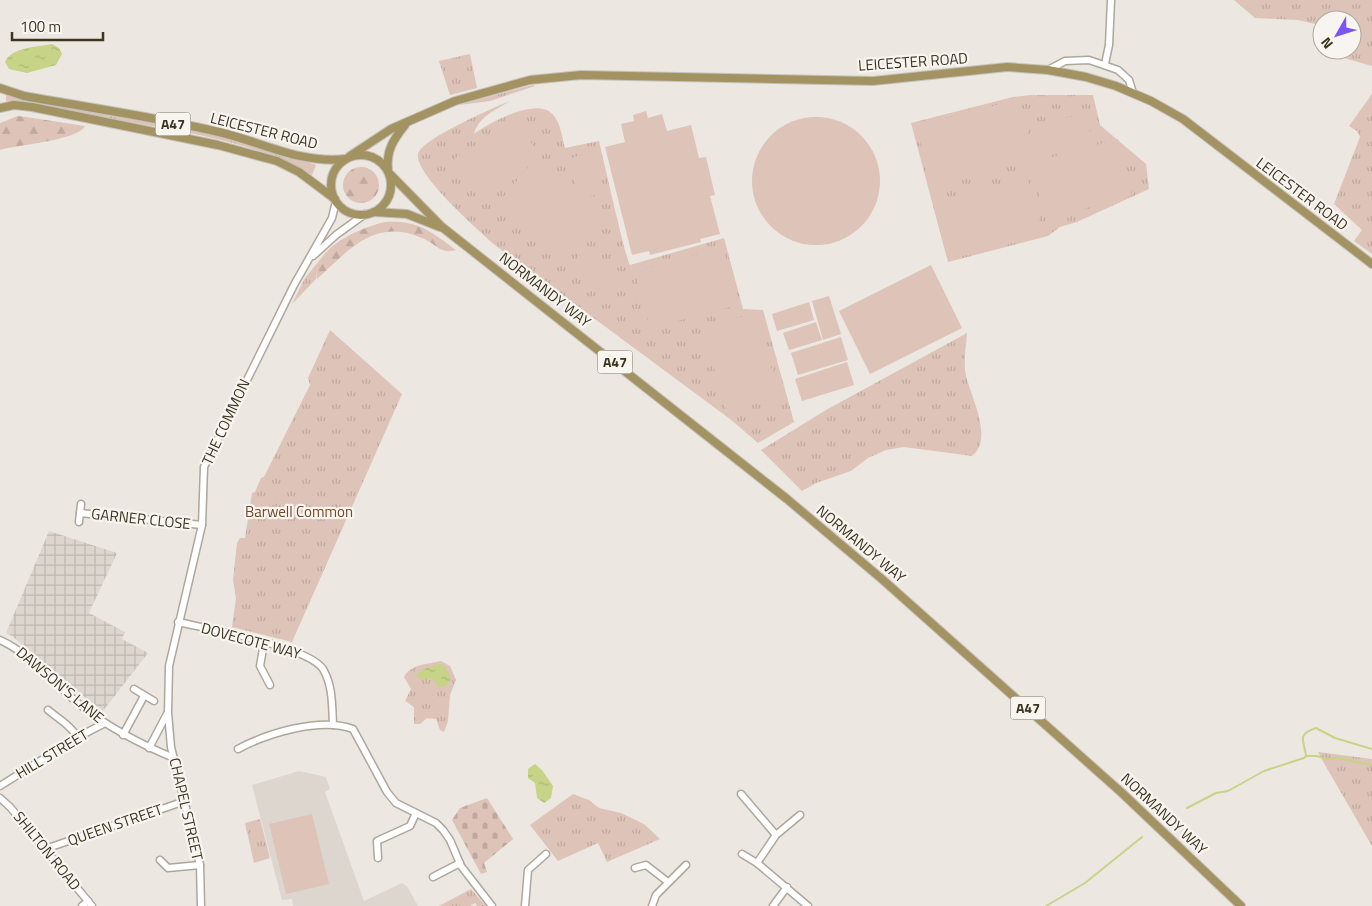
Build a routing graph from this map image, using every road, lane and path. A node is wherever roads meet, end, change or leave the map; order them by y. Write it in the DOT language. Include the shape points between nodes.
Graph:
graph roads {
  1 [pos="1111,0"];
  2 [pos="1105,64"];
  3 [pos="1048,70"];
  4 [pos="0,88"];
  5 [pos="1133,93"];
  6 [pos="0,108"];
  7 [pos="404,125"];
  8 [pos="348,158"];
  9 [pos="388,172"];
  10 [pos="336,200"];
  11 [pos="369,213"];
  12 [pos="442,228"];
  13 [pos="307,262"];
  14 [pos="1372,264"];
  15 [pos="81,504"];
  16 [pos="80,513"];
  17 [pos="79,522"];
  18 [pos="202,525"];
  19 [pos="178,622"];
  20 [pos="0,640"];
  21 [pos="264,643"];
  22 [pos="270,685"];
  23 [pos="134,689"];
  24 [pos="144,696"];
  25 [pos="154,701"];
  26 [pos="48,710"];
  27 [pos="168,713"];
  28 [pos="104,723"];
  29 [pos="333,725"];
  30 [pos="123,735"];
  31 [pos="78,737"];
  32 [pos="149,748"];
  33 [pos="238,749"];
  34 [pos="174,758"];
  35 [pos="0,786"];
  36 [pos="741,794"];
  37 [pos="0,798"];
  38 [pos="186,801"];
  39 [pos="416,813"];
  40 [pos="800,814"];
  41 [pos="776,835"];
  42 [pos="45,849"];
  43 [pos="546,854"];
  44 [pos="742,854"];
  45 [pos="378,858"];
  46 [pos="160,860"];
  47 [pos="460,863"];
  48 [pos="757,863"];
  49 [pos="200,865"];
  50 [pos="686,865"];
  51 [pos="635,868"];
  52 [pos="433,877"];
  53 [pos="668,882"];
  54 [pos="787,887"];
  55 [pos="90,903"];
  56 [pos="82,906"];
  57 [pos="201,906"];
  58 [pos="492,906"];
  59 [pos="525,906"];
  60 [pos="652,906"];
  61 [pos="773,906"];
  62 [pos="808,906"];
  63 [pos="1241,906"];
  1 -- 2 [label="street"];
  2 -- 3 [label="street" via="1089,60 1064,61"];
  2 -- 5 [label="street" via="1129,80"];
  3 -- 5 [label="main road, LEICESTER ROAD" via="1086,77"];
  3 -- 7 [label="main road, LEICESTER ROAD" via="1007,67 873,81 562,76 530,80 455,101"];
  4 -- 8 [label="main road, LEICESTER ROAD / A47" via="24,96 222,133 302,158 329,161"];
  5 -- 14 [label="main road, LEICESTER ROAD" via="1183,119"];
  6 -- 10 [label="main road, LEICESTER ROAD / A47" via="14,105 32,107 277,161 299,172"];
  7 -- 8 [label="main road, LEICESTER ROAD"];
  7 -- 9 [label="main road" via="389,148"];
  8 -- 9 [label="main road" via="363,154 372,156"];
  8 -- 10 [label="main road" via="334,172 331,181"];
  9 -- 11 [label="main road" via="389,196 385,204"];
  9 -- 12 [label="main road, NORMANDY WAY / A47"];
  10 -- 11 [label="main road" via="349,212"];
  10 -- 13 [label="street, THE COMMON" via="332,218"];
  11 -- 12 [label="main road, NORMANDY WAY / A47" via="407,214"];
  11 -- 13 [label="street, THE COMMON" via="324,244"];
  12 -- 63 [label="main road, NORMANDY WAY / A47" via="787,499 1060,736"];
  13 -- 18 [label="street, THE COMMON" via="205,462"];
  15 -- 16 [label="street, GARNER CLOSE"];
  16 -- 17 [label="street, GARNER CLOSE"];
  16 -- 18 [label="street, GARNER CLOSE"];
  18 -- 19 [label="street, THE COMMON"];
  19 -- 21 [label="street, DOVECOTE WAY"];
  19 -- 27 [label="street, THE COMMON" via="169,666"];
  20 -- 28 [label="street, DAWSON'S LANE" via="19,649 61,689"];
  21 -- 22 [label="street" via="260,666"];
  21 -- 29 [label="street, DOVECOTE WAY" via="304,654 322,668 331,692"];
  23 -- 24 [label="street"];
  24 -- 25 [label="street"];
  24 -- 30 [label="street"];
  26 -- 31 [label="street" via="59,720 67,722"];
  27 -- 32 [label="street"];
  27 -- 34 [label="street, CHAPEL STREET"];
  28 -- 30 [label="street, DAWSON'S LANE"];
  28 -- 31 [label="street, HILL STREET"];
  29 -- 33 [label="street" via="305,725"];
  29 -- 39 [label="street" via="352,729 387,792 396,803"];
  30 -- 32 [label="street, DAWSON'S LANE"];
  31 -- 35 [label="street, HILL STREET"];
  32 -- 34 [label="street, DAWSON'S LANE"];
  34 -- 38 [label="street, CHAPEL STREET"];
  36 -- 41 [label="street"];
  37 -- 42 [label="street, SHILTON ROAD"];
  38 -- 42 [label="street, QUEEN STREET"];
  38 -- 49 [label="street, CHAPEL STREET"];
  39 -- 45 [label="street" via="410,826 375,838"];
  39 -- 47 [label="street" via="443,830"];
  40 -- 41 [label="street"];
  41 -- 48 [label="street"];
  42 -- 55 [label="street, SHILTON ROAD"];
  43 -- 59 [label="street" via="528,870"];
  44 -- 48 [label="street"];
  46 -- 49 [label="street" via="168,868"];
  47 -- 52 [label="street"];
  47 -- 58 [label="street"];
  48 -- 54 [label="street"];
  49 -- 57 [label="street, CHAPEL STREET"];
  50 -- 53 [label="street"];
  51 -- 53 [label="street" via="646,864"];
  53 -- 60 [label="street" via="656,895"];
  54 -- 61 [label="street"];
  54 -- 62 [label="street"];
  55 -- 56 [label="street"];
}
